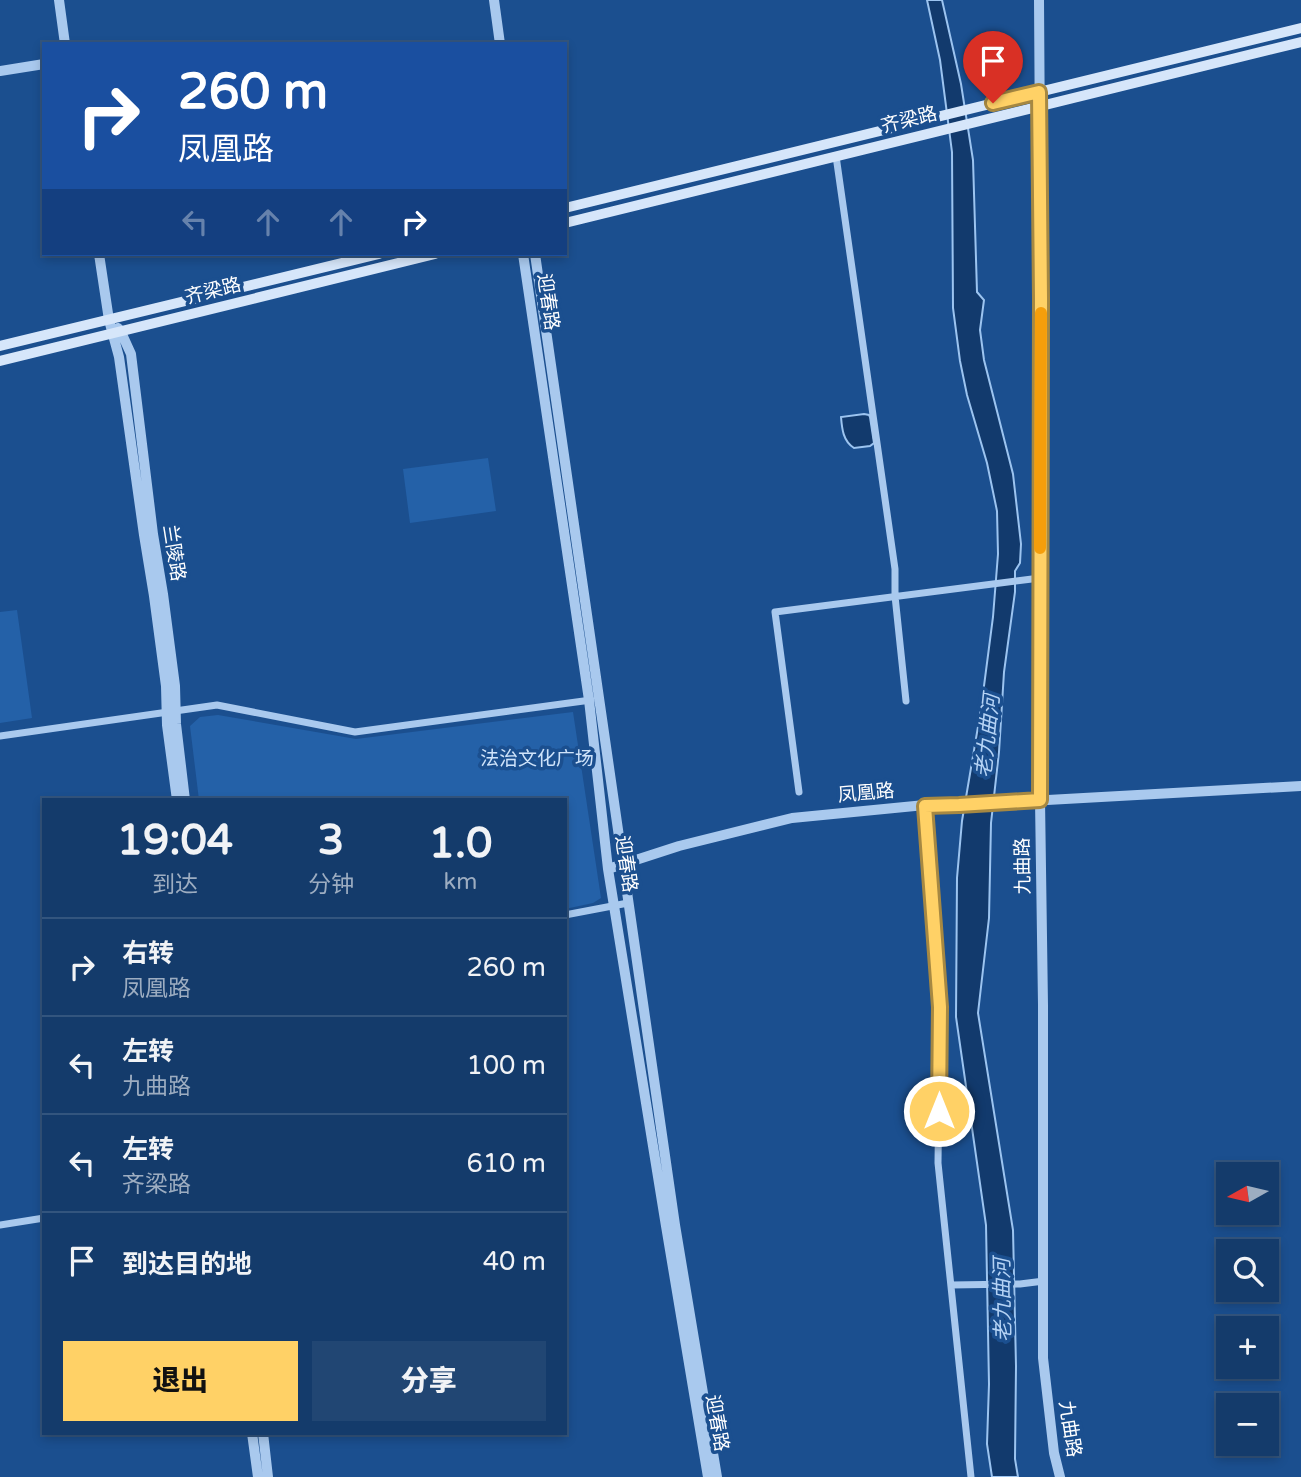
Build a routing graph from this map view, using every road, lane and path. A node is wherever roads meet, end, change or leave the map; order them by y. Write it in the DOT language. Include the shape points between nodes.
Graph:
graph roads {
  1 [pos="59,0"];
  2 [pos="494,0"];
  3 [pos="1039,0"];
  4 [pos="1301,28"];
  5 [pos="65,42"];
  6 [pos="500,42"];
  7 [pos="1301,42"];
  8 [pos="42,64"];
  9 [pos="0,71"];
  10 [pos="1039,92"];
  11 [pos="1039,106"];
  12 [pos="836,156"];
  13 [pos="754,162"];
  14 [pos="756,175"];
  15 [pos="567,208"];
  16 [pos="567,222"];
  17 [pos="99,256"];
  18 [pos="371,256"];
  19 [pos="427,256"];
  20 [pos="523,256"];
  21 [pos="535,256"];
  22 [pos="109,320"];
  23 [pos="117,332"];
  24 [pos="0,346"];
  25 [pos="0,361"];
  26 [pos="1040,578"];
  27 [pos="895,596"];
  28 [pos="600,699"];
  29 [pos="589,700"];
  30 [pos="906,701"];
  31 [pos="171,711"];
  32 [pos="0,736"];
  33 [pos="1301,786"];
  34 [pos="799,792"];
  35 [pos="177,798"];
  36 [pos="185,798"];
  37 [pos="1040,800"];
  38 [pos="925,806"];
  39 [pos="622,864"];
  40 [pos="608,869"];
  41 [pos="628,903"];
  42 [pos="614,905"];
  43 [pos="567,915"];
  44 [pos="42,1218"];
  45 [pos="0,1225"];
  46 [pos="1044,1281"];
  47 [pos="951,1285"];
  48 [pos="253,1435"];
  49 [pos="263,1435"];
  50 [pos="258,1477"];
  51 [pos="268,1477"];
  52 [pos="708,1477"];
  53 [pos="717,1477"];
  54 [pos="971,1477"];
  55 [pos="1060,1477"];
  1 -- 5 [label="street"];
  2 -- 6 [label="street"];
  3 -- 10 [label="street, 九曲路"];
  4 -- 10 [label="main road, 齐梁路"];
  7 -- 11 [label="main road, 齐梁路"];
  8 -- 9 [label="street"];
  10 -- 11 [label="street, 九曲路"];
  10 -- 13 [label="main road, 齐梁路"];
  11 -- 12 [label="main road, 齐梁路"];
  11 -- 26 [label="street, 九曲路"];
  12 -- 14 [label="main road, 齐梁路"];
  12 -- 27 [label="street" via="895,569"];
  13 -- 14 [label="main road"];
  13 -- 15 [label="main road, 齐梁路"];
  14 -- 16 [label="main road, 齐梁路"];
  17 -- 22 [label="street, 兰陵路"];
  18 -- 22 [label="main road, 齐梁路"];
  19 -- 23 [label="main road, 齐梁路"];
  20 -- 29 [label="street, 迎春路"];
  21 -- 28 [label="street, 迎春路"];
  22 -- 23 [label="street, 兰陵路"];
  22 -- 24 [label="main road, 齐梁路"];
  23 -- 25 [label="main road, 齐梁路"];
  23 -- 31 [label="street, 兰陵路"];
  26 -- 27 [label="street"];
  26 -- 37 [label="street, 九曲路"];
  27 -- 30 [label="street"];
  27 -- 34 [label="street" via="775,612"];
  28 -- 29 [label="street"];
  28 -- 39 [label="street, 迎春路"];
  29 -- 31 [label="street" via="355,732 217,705"];
  29 -- 40 [label="street, 迎春路"];
  31 -- 32 [label="street"];
  31 -- 35 [label="street, 兰陵路"];
  31 -- 36 [label="street, 兰陵路"];
  33 -- 37 [label="street, 凤凰路"];
  37 -- 38 [label="street, 凤凰路"];
  37 -- 46 [label="street, 九曲路"];
  38 -- 39 [label="street, 凤凰路" via="792,818"];
  38 -- 47 [label="street" via="940,1007 938,1163"];
  39 -- 40 [label="street, 凤凰路"];
  39 -- 41 [label="street, 迎春路"];
  40 -- 42 [label="street, 迎春路"];
  41 -- 42 [label="street"];
  41 -- 53 [label="street, 迎春路"];
  42 -- 43 [label="street"];
  42 -- 52 [label="street, 迎春路"];
  44 -- 45 [label="street"];
  46 -- 47 [label="street"];
  46 -- 55 [label="street, 九曲路" via="1043,1358"];
  47 -- 54 [label="street"];
  48 -- 50 [label="street"];
  49 -- 51 [label="street"];
}
